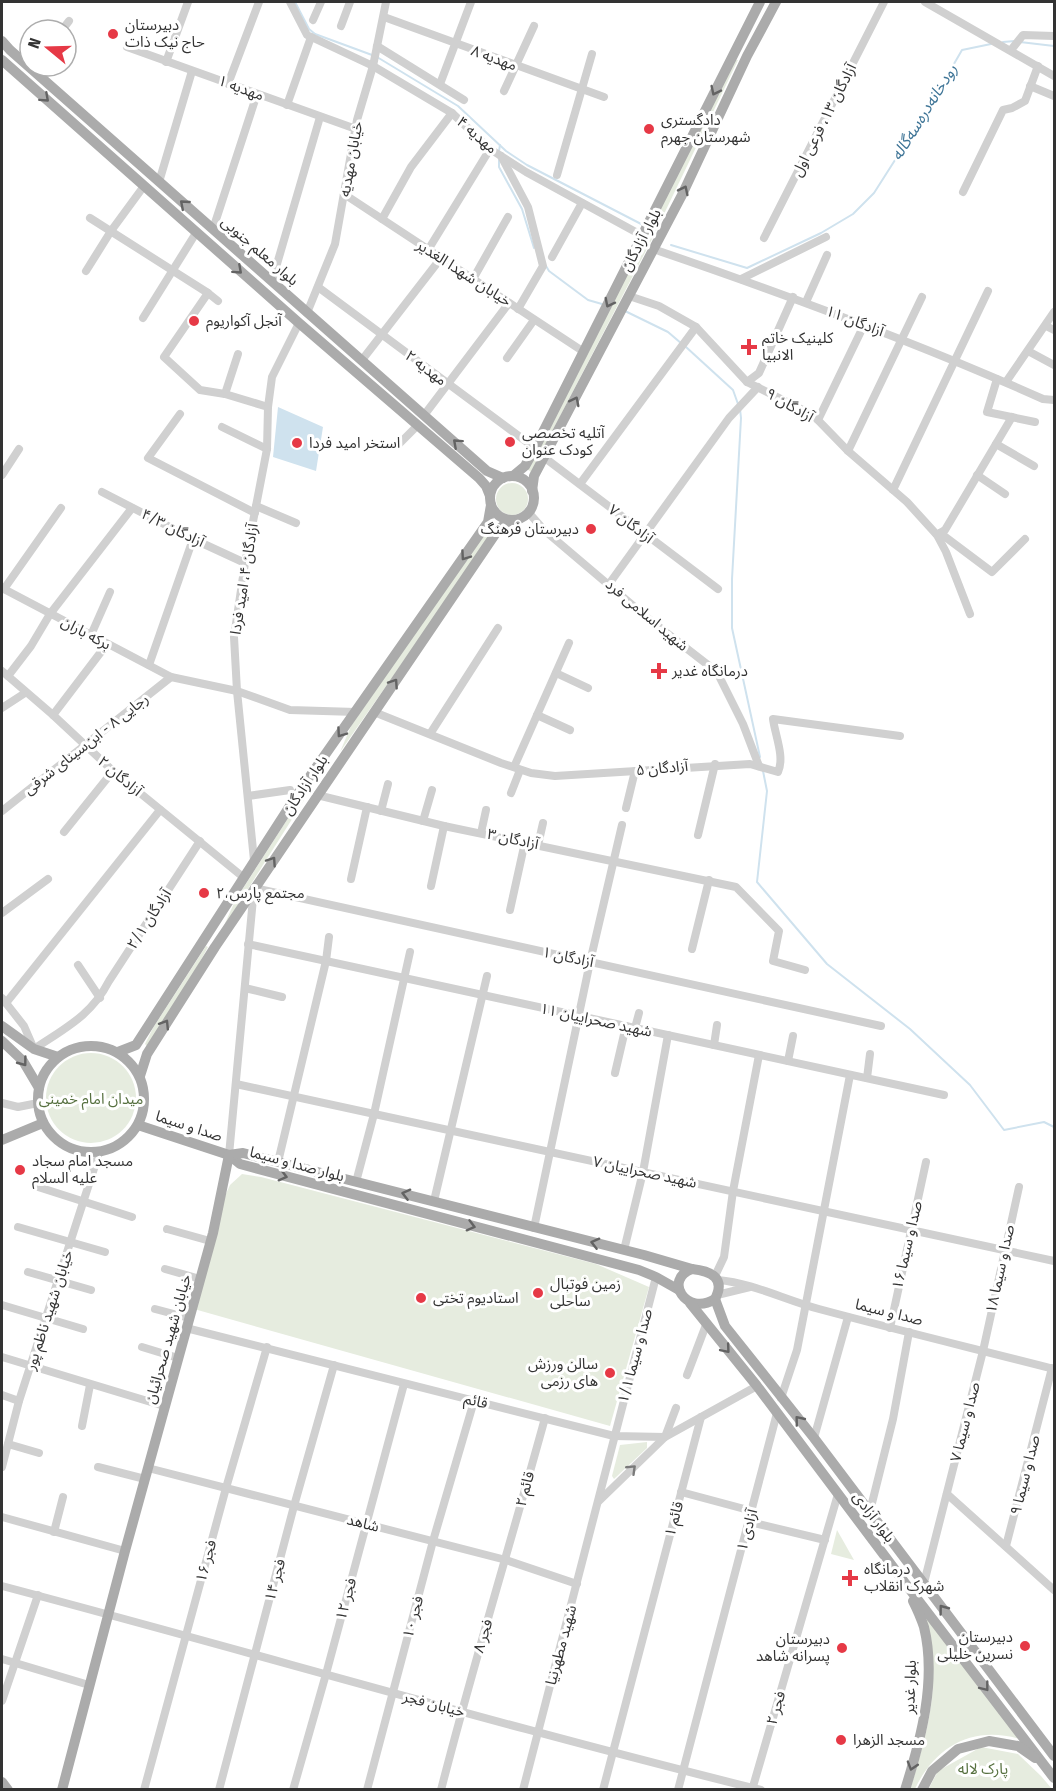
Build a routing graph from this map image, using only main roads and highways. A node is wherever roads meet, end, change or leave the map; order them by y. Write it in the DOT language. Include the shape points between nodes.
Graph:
graph roads {
  1 [pos="760,2"];
  2 [pos="776,2"];
  3 [pos="742,37"];
  4 [pos="2,41"];
  5 [pos="754,43"];
  6 [pos="18,56"];
  7 [pos="731,58"];
  8 [pos="2,60"];
  9 [pos="743,65"];
  10 [pos="42,78"];
  11 [pos="384,379"];
  12 [pos="376,389"];
  13 [pos="508,477"];
  14 [pos="532,491"];
  15 [pos="490,500"];
  16 [pos="510,520"];
  17 [pos="325,755"];
  18 [pos="338,764"];
  19 [pos="211,929"];
  20 [pos="222,936"];
  21 [pos="205,939"];
  22 [pos="215,947"];
  23 [pos="2,1026"];
  24 [pos="2,1041"];
  25 [pos="118,1052"];
  26 [pos="58,1058"];
  27 [pos="140,1076"];
  28 [pos="39,1088"];
  29 [pos="43,1123"];
  30 [pos="138,1125"];
  31 [pos="2,1140"];
  32 [pos="230,1155"];
  33 [pos="671,1263"];
  34 [pos="692,1269"];
  35 [pos="659,1278"];
  36 [pos="679,1290"];
  37 [pos="716,1297"];
  38 [pos="690,1303"];
  39 [pos="908,1587"];
  40 [pos="1054,1756"];
  41 [pos="1045,1765"];
  42 [pos="1054,1778"];
  43 [pos="2,1782"];
  44 [pos="8,1790"];
  45 [pos="62,1790"];
  46 [pos="905,1790"];
  47 [pos="922,1790"];
  1 -- 3 [label="main road, بلوار آزادگان"];
  2 -- 5 [label="main road, بلوار آزادگان"];
  3 -- 5 [label="main road" via="748,44"];
  3 -- 7 [label="main road, بلوار آزادگان"];
  4 -- 6 [label="main road, بلوار معلم جنوبی"];
  5 -- 9 [label="main road, بلوار آزادگان"];
  7 -- 9 [label="main road" via="742,57"];
  7 -- 13 [label="main road, بلوار آزادگان, one-way" via="535,448 525,466"];
  8 -- 12 [label="main road, بلوار معلم جنوبی, one-way"];
  14 -- 9 [label="main road, بلوار آزادگان, one-way" via="534,476 683,191"];
  11 -- 10 [label="main road, بلوار معلم جنوبی, one-way"];
  11 -- 12 [label="main road"];
  13 -- 11 [label="main road, بلوار معلم جنوبی, one-way" via="487,471"];
  12 -- 15 [label="main road, بلوار معلم جنوبی" via="479,478"];
  13 -- 14 [label="main road" via="526,482"];
  13 -- 15 [label="main road" via="495,484"];
  14 -- 16 [label="main road" via="528,512"];
  15 -- 16 [label="main road" via="497,515"];
  15 -- 17 [label="main road, بلوار آزادگان, one-way" via="488,522"];
  18 -- 16 [label="main road, بلوار آزادگان, one-way" via="498,530"];
  17 -- 18 [label="main road"];
  17 -- 19 [label="main road, بلوار آزادگان"];
  20 -- 18 [label="main road, بلوار آزادگان, one-way"];
  19 -- 20 [label="main road"];
  19 -- 21 [label="main road, بلوار آزادگان"];
  20 -- 22 [label="main road, بلوار آزادگان"];
  21 -- 22 [label="main road"];
  21 -- 25 [label="main road, بلوار آزادگان" via="136,1045"];
  27 -- 22 [label="main road, بلوار آزادگان, one-way" via="147,1054"];
  23 -- 26 [label="main road" via="34,1049"];
  24 -- 28 [label="main road, one-way" via="23,1060"];
  25 -- 26 [label="main road" via="87,1046"];
  25 -- 27 [label="main road"];
  26 -- 28 [label="main road"];
  27 -- 30 [label="main road" via="145,1092"];
  28 -- 29 [label="main road"];
  29 -- 30 [label="main road" via="66,1147 99,1153 128,1138"];
  29 -- 31 [label="main road"];
  30 -- 32 [label="main road, صدا و سیما"];
  33 -- 32 [label="main road, بلوار صدا و سیما, one-way" via="243,1153"];
  32 -- 35 [label="main road, بلوار صدا و سیما, one-way" via="240,1164"];
  32 -- 45 [label="main road, خیابان شهید صحرائیان"];
  33 -- 34 [label="main road, بلوار صدا و سیما"];
  33 -- 35 [label="main road" via="671,1275"];
  34 -- 36 [label="main road" via="680,1279"];
  34 -- 37 [label="main road" via="716,1278"];
  35 -- 36 [label="main road, بلوار صدا و سیما"];
  36 -- 38 [label="main road"];
  37 -- 38 [label="main road" via="701,1305"];
  40 -- 37 [label="main road, بلوار آزادی, one-way" via="725,1326"];
  38 -- 39 [label="main road, بلوار آزادی, one-way"];
  39 -- 41 [label="main road, بلوار آزادی, one-way"];
  39 -- 46 [label="main road, بلوار غدیر, one-way" via="924,1627 928,1691 924,1722"];
  41 -- 42 [label="main road, بلوار آزادی"];
  41 -- 47 [label="main road" via="1018,1746 989,1740 958,1749 932,1771"];
  43 -- 44 [label="main road"];
}
